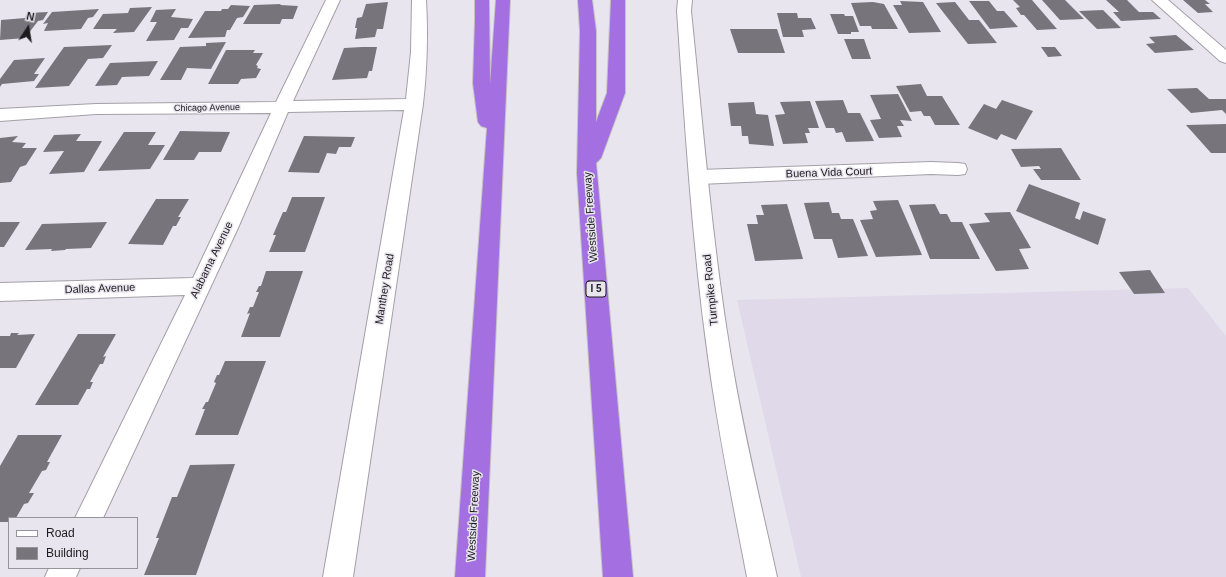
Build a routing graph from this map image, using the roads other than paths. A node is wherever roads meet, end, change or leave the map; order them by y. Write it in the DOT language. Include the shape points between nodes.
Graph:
graph roads {
  1 [pos="333,0"];
  2 [pos="419,0"];
  3 [pos="482,0"];
  4 [pos="503,0"];
  5 [pos="584,0"];
  6 [pos="618,0"];
  7 [pos="685,0"];
  8 [pos="1159,0"];
  9 [pos="1226,58"];
  10 [pos="414,104"];
  11 [pos="282,107"];
  12 [pos="0,115"];
  13 [pos="494,169"];
  14 [pos="958,169"];
  15 [pos="587,173"];
  16 [pos="699,177"];
  17 [pos="199,286"];
  18 [pos="0,292"];
  19 [pos="88,517"];
  20 [pos="338,577"];
  21 [pos="470,577"];
  22 [pos="618,577"];
  23 [pos="762,577"];
  1 -- 11 [label="street, Alabama Avenue"];
  2 -- 10 [label="street, Manthey Road" via="420,56"];
  3 -- 13 [label="highway" via="481,83"];
  4 -- 13 [label="highway, Westside Freeway"];
  5 -- 15 [label="highway, Westside Freeway / I 5" via="588,31"];
  6 -- 15 [label="highway" via="616,93"];
  7 -- 16 [label="street, Turnpike Road"];
  8 -- 9 [label="street"];
  10 -- 11 [label="street, Chicago Avenue"];
  10 -- 20 [label="street, Manthey Road"];
  11 -- 12 [label="street, Chicago Avenue" via="96,109"];
  11 -- 17 [label="street, Alabama Avenue"];
  13 -- 21 [label="highway, Westside Freeway"];
  14 -- 16 [label="street, Buena Vida Court"];
  15 -- 22 [label="highway, Westside Freeway / I 5"];
  16 -- 23 [label="street, Turnpike Road" via="715,325"];
  17 -- 18 [label="street, Dallas Avenue"];
  17 -- 19 [label="street, Alabama Avenue"];
}
